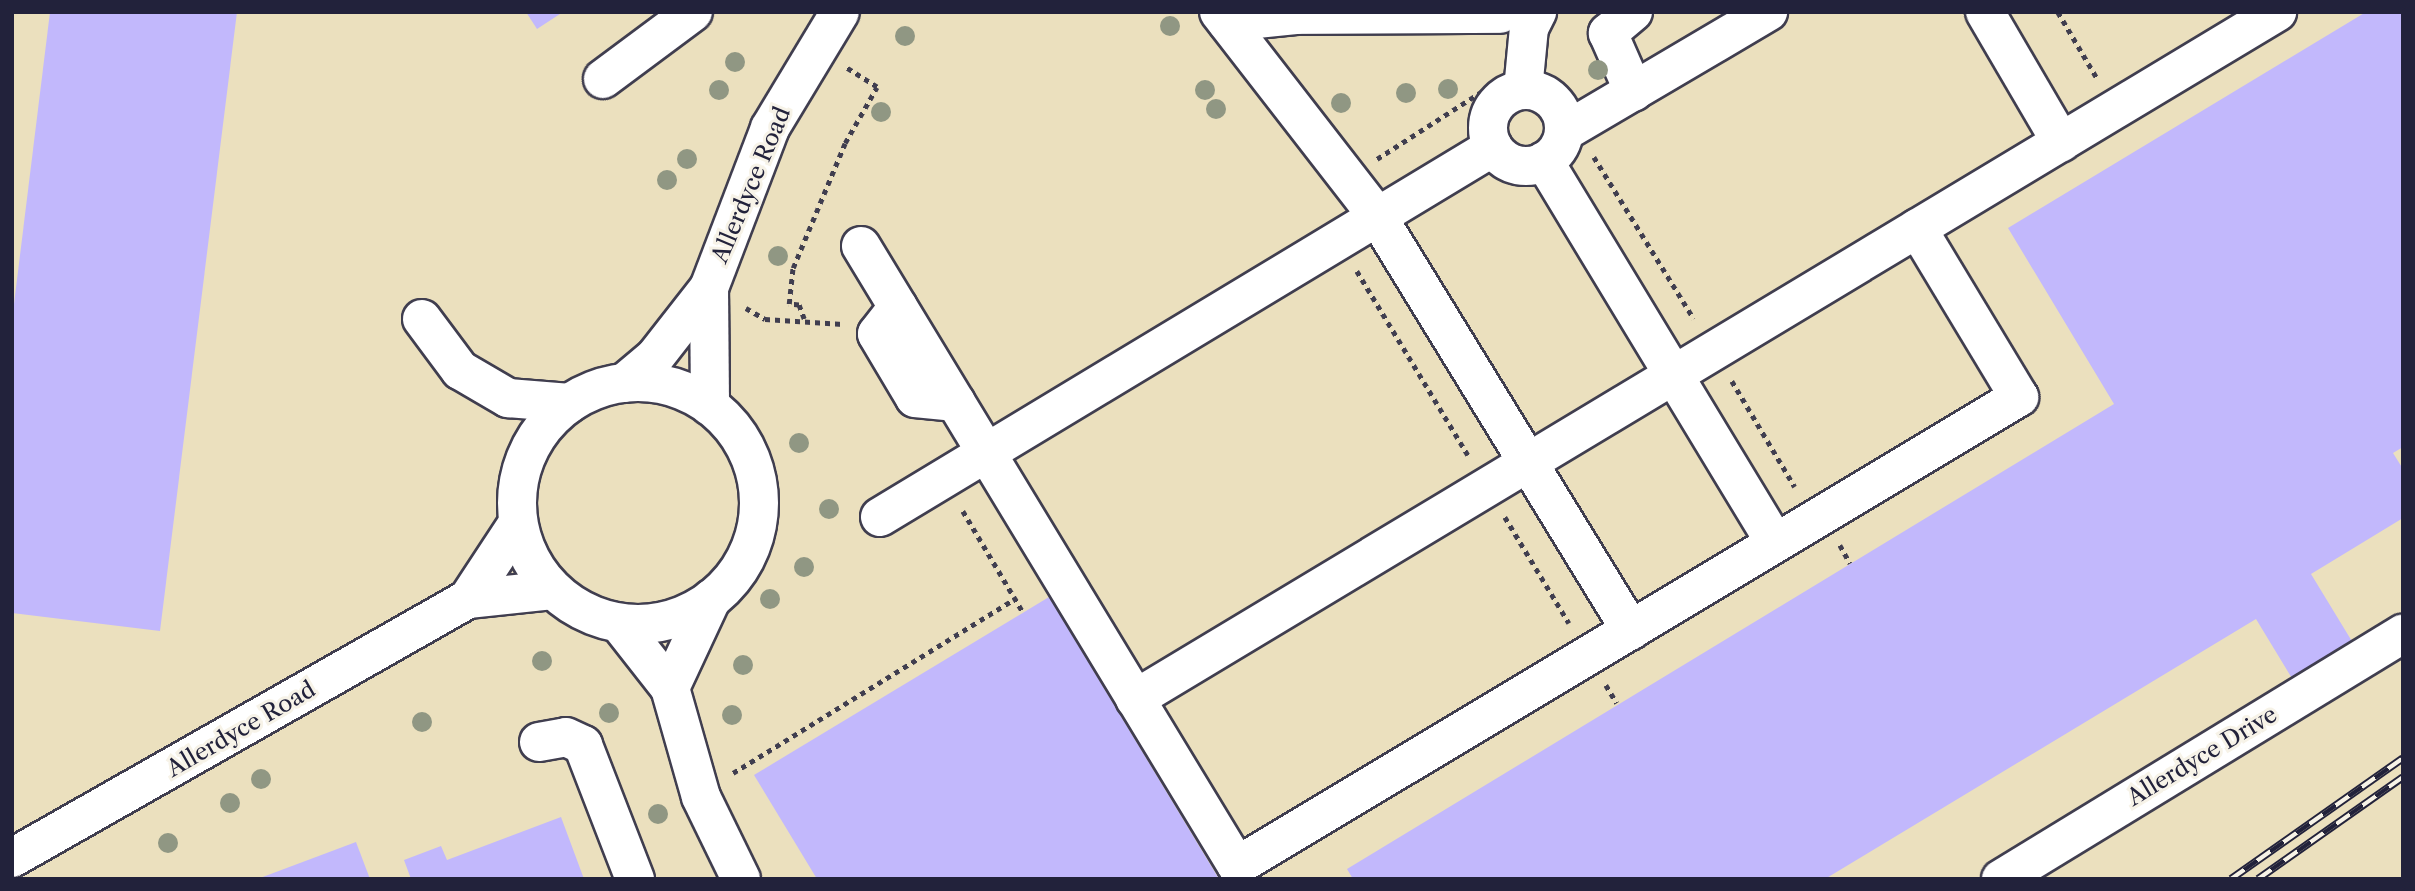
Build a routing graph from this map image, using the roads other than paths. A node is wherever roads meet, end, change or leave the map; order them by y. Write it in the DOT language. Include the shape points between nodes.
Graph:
graph roads {
  1 [pos="693,12"];
  2 [pos="840,12"];
  3 [pos="1768,12"];
  4 [pos="1985,12"];
  5 [pos="2277,12"];
  6 [pos="1228,15"];
  7 [pos="1516,17"];
  8 [pos="1615,19"];
  9 [pos="603,79"];
  10 [pos="1524,82"];
  11 [pos="1634,92"];
  12 [pos="1565,137"];
  13 [pos="2061,142"];
  14 [pos="1493,148"];
  15 [pos="1377,216"];
  16 [pos="1917,228"];
  17 [pos="861,246"];
  18 [pos="709,288"];
  19 [pos="422,319"];
  20 [pos="1674,375"];
  21 [pos="624,383"];
  22 [pos="508,398"];
  23 [pos="570,403"];
  24 [pos="710,406"];
  25 [pos="987,453"];
  26 [pos="1530,461"];
  27 [pos="524,463"];
  28 [pos="880,517"];
  29 [pos="518,523"];
  30 [pos="1775,543"];
  31 [pos="553,590"];
  32 [pos="712,598"];
  33 [pos="468,599"];
  34 [pos="619,622"];
  35 [pos="1631,630"];
  36 [pos="2403,634"];
  37 [pos="670,688"];
  38 [pos="1135,699"];
  39 [pos="539,742"];
  40 [pos="12,858"];
  41 [pos="635,879"];
  42 [pos="741,879"];
  43 [pos="2001,879"];
  1 -- 9 [label="street"];
  2 -- 18 [label="street, Allerdyce Road" via="770,128"];
  3 -- 11 [label="street"];
  4 -- 13 [label="street"];
  5 -- 13 [label="street"];
  6 -- 7 [label="street"];
  6 -- 15 [label="street"];
  7 -- 10 [label="street"];
  8 -- 11 [label="street"];
  10 -- 12 [label="street" via="1553,101"];
  10 -- 14 [label="street" via="1492,110"];
  11 -- 12 [label="street"];
  12 -- 14 [label="street" via="1510,163"];
  12 -- 20 [label="street"];
  13 -- 16 [label="street"];
  14 -- 15 [label="street"];
  15 -- 25 [label="street"];
  15 -- 26 [label="street"];
  16 -- 20 [label="street"];
  16 -- 30 [label="street" via="2019,397"];
  17 -- 25 [label="street"];
  18 -- 21 [label="street, Allerdyce Road" via="655,357"];
  18 -- 24 [label="street, Allerdyce Road"];
  19 -- 22 [label="street" via="460,370"];
  20 -- 26 [label="street"];
  20 -- 30 [label="street"];
  21 -- 23 [label="street, Allerdyce Road"];
  21 -- 24 [label="street, Allerdyce Road" via="660,384"];
  22 -- 23 [label="street"];
  22 -- 27 [label="street"];
  23 -- 27 [label="street, Allerdyce Road" via="550,419"];
  24 -- 32 [label="street, Allerdyce Road" via="743,442 758,501 744,561"];
  25 -- 28 [label="street"];
  25 -- 38 [label="street"];
  26 -- 35 [label="street"];
  26 -- 38 [label="street"];
  27 -- 29 [label="street, Allerdyce Road"];
  29 -- 31 [label="street, Allerdyce Road" via="534,565"];
  29 -- 33 [label="street, Allerdyce Road"];
  30 -- 35 [label="street"];
  31 -- 33 [label="street, Allerdyce Road"];
  31 -- 34 [label="street, Allerdyce Road" via="583,611"];
  32 -- 34 [label="street, Allerdyce Road" via="658,623"];
  32 -- 37 [label="street"];
  33 -- 40 [label="street, Allerdyce Road"];
  34 -- 37 [label="street"];
  35 -- 38 [label="street" via="1237,866"];
  36 -- 43 [label="street, Allerdyce Drive"];
  37 -- 42 [label="street" via="701,797"];
  39 -- 41 [label="street" via="566,737 583,745"];
}
